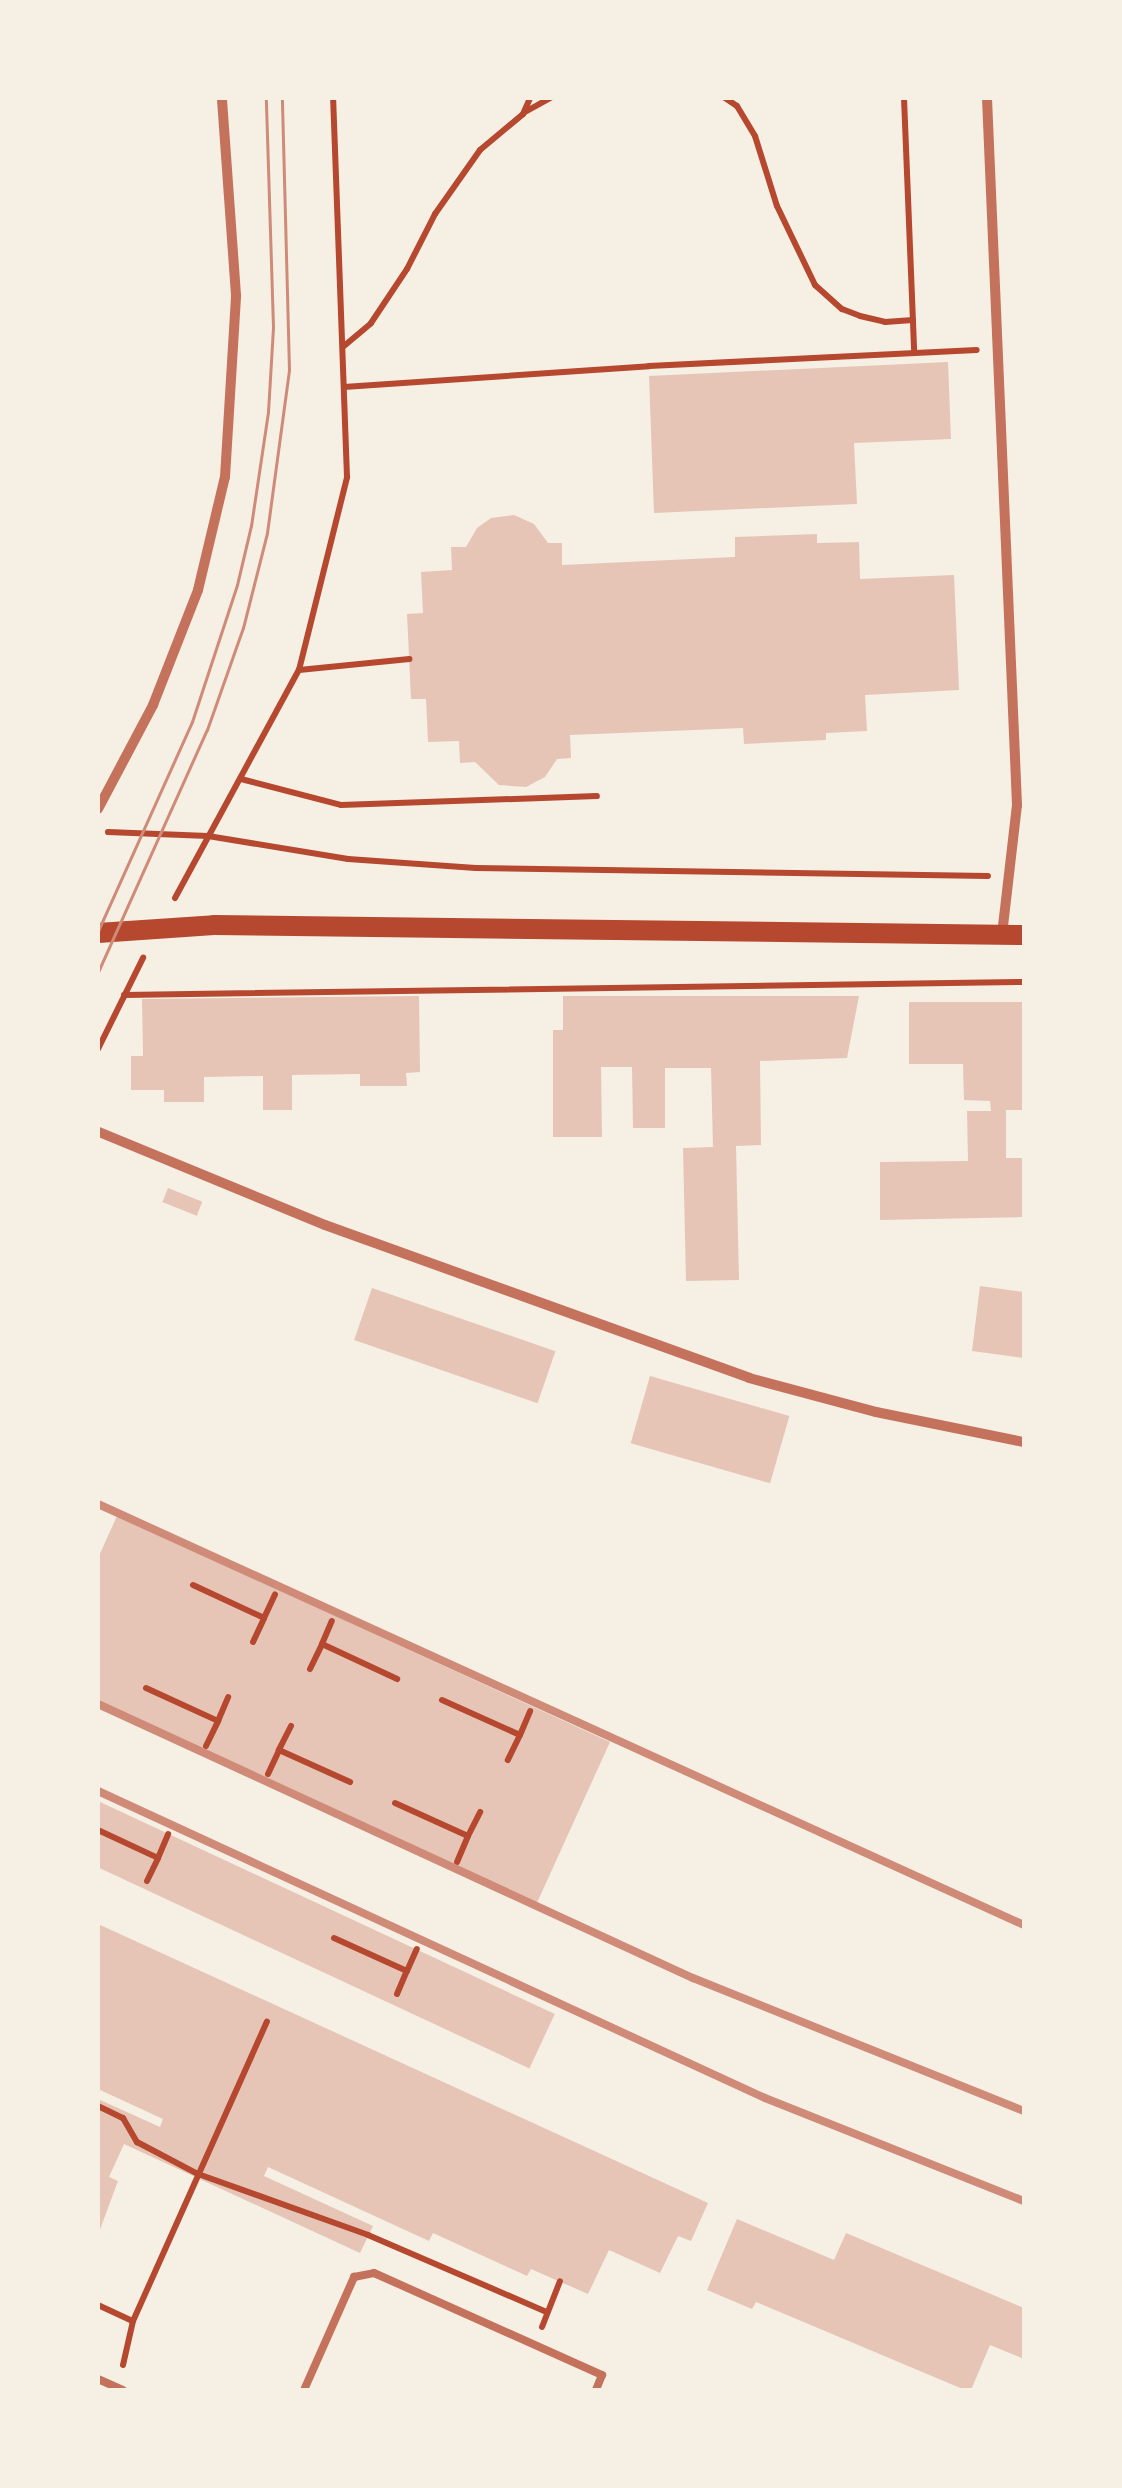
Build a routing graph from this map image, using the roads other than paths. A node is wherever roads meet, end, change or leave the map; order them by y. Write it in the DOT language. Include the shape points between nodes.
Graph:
graph roads {
  1 [pos="222,98"];
  2 [pos="987,98"];
  3 [pos="98,809"];
  4 [pos="98,934"];
  5 [pos="1002,934"];
  6 [pos="1024,935"];
  7 [pos="100,1132"];
  8 [pos="1024,1442"];
  9 [pos="98,2379"];
  10 [pos="121,2389"];
  11 [pos="304,2390"];
  12 [pos="596,2390"];
  1 -- 3 [label="street" via="236,296 225,477 198,590 154,705"];
  2 -- 5 [label="street" via="1017,805"];
  4 -- 5 [label="main road" via="214,925"];
  5 -- 6 [label="main road"];
  7 -- 8 [label="street" via="325,1224 733,1372 876,1412"];
  9 -- 10 [label="lane"];
  11 -- 12 [label="lane" via="354,2278 374,2273 602,2375"];
}
